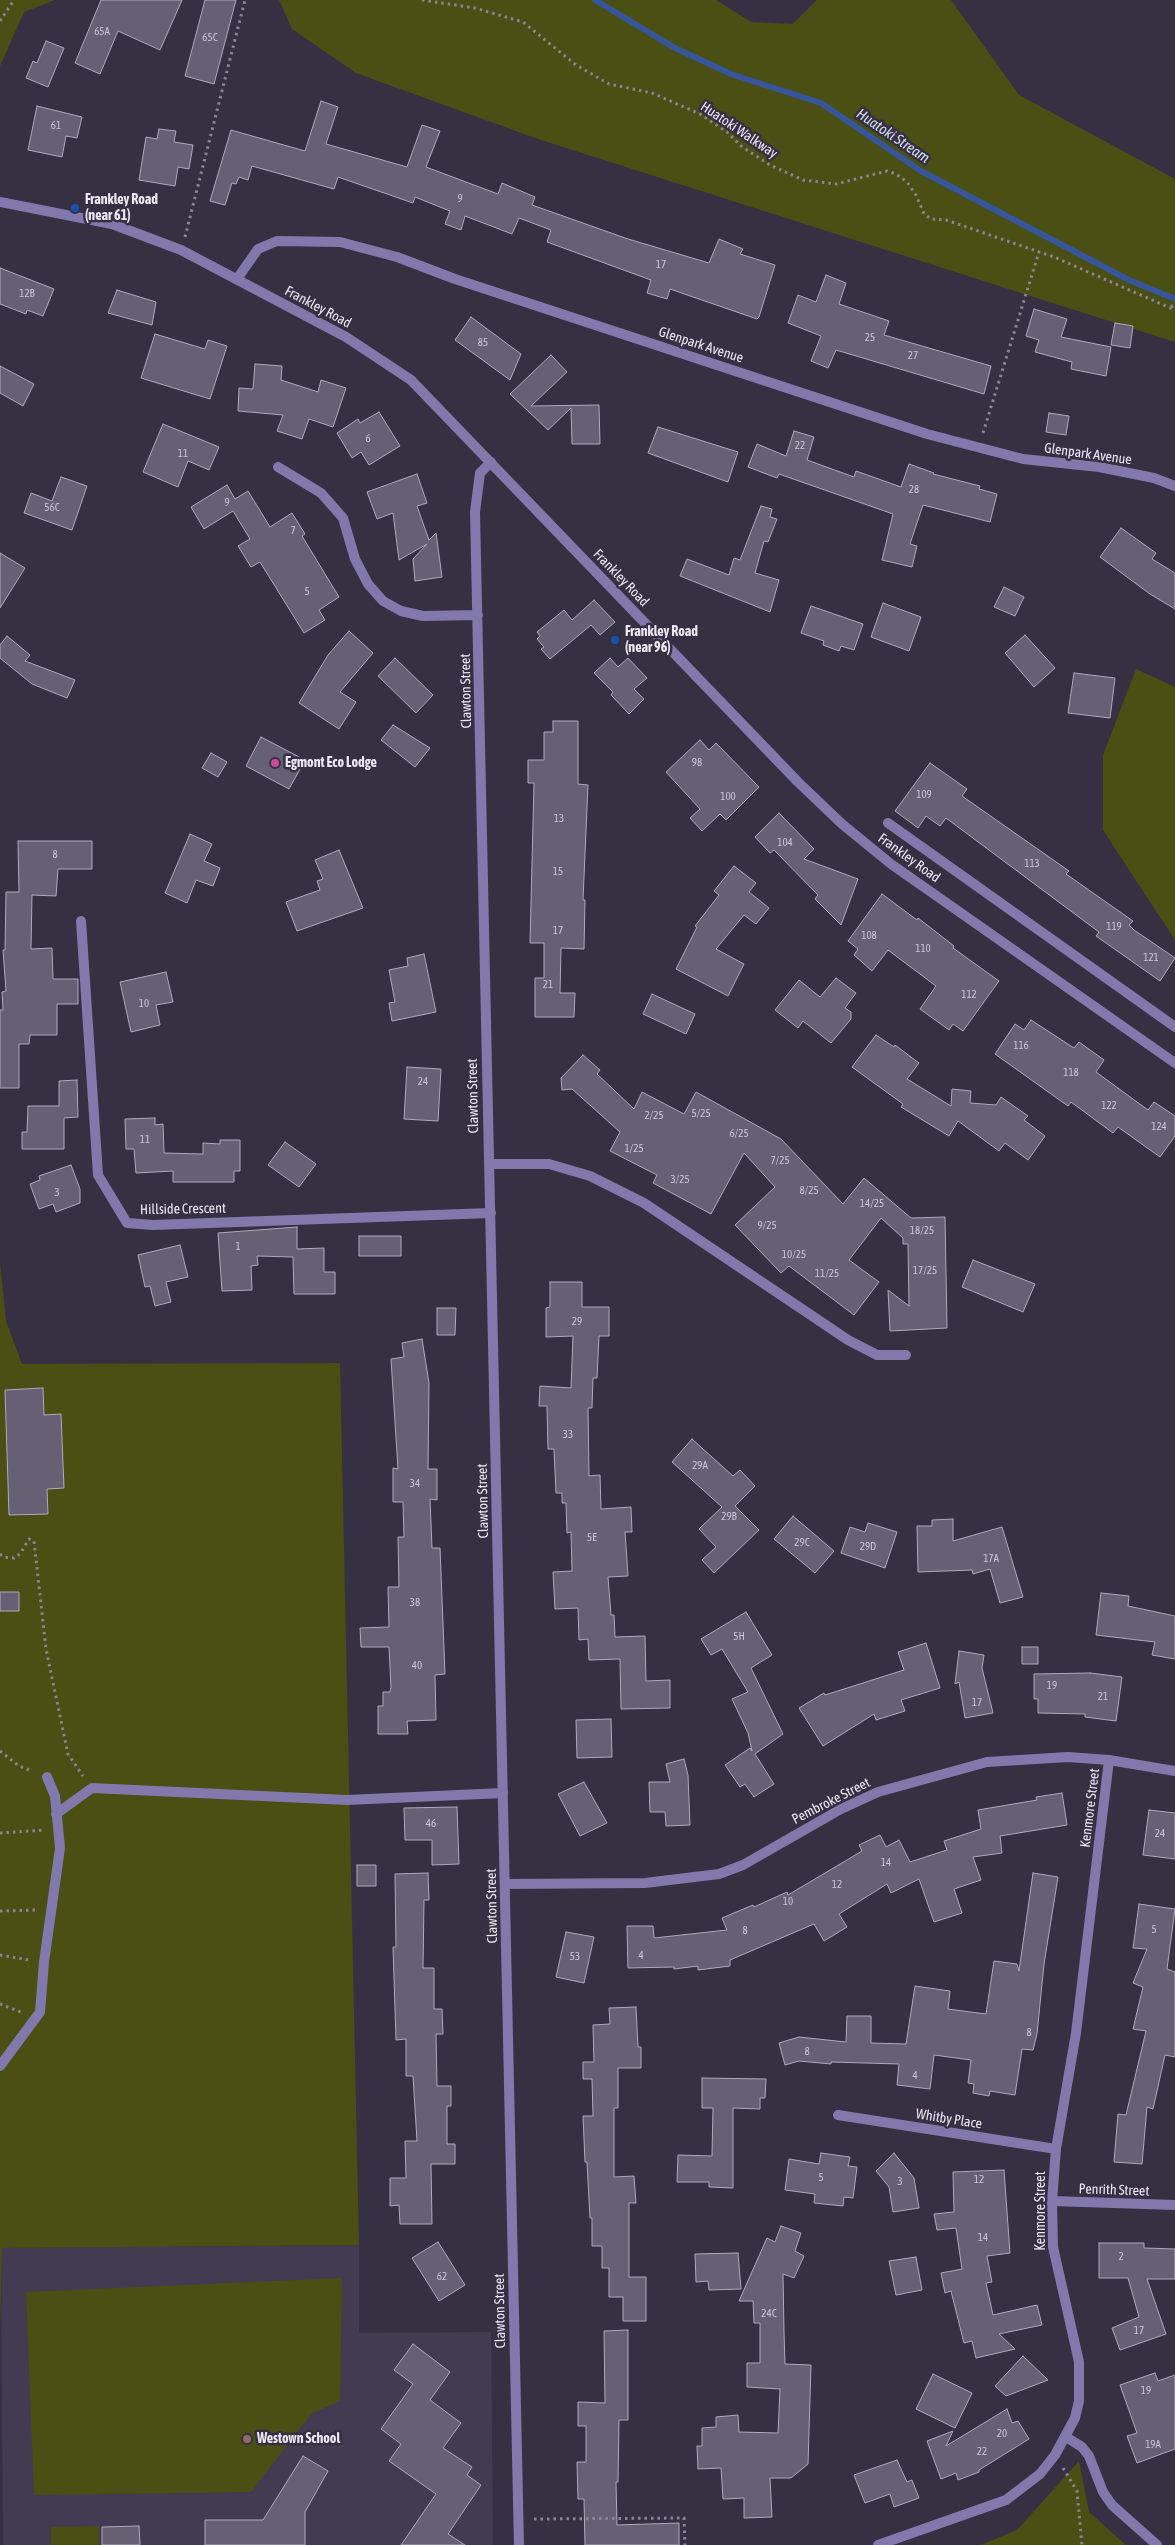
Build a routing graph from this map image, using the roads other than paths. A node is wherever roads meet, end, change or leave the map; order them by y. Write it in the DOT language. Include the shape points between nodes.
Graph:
graph roads {
  1 [pos="0,202"];
  2 [pos="237,279"];
  3 [pos="491,462"];
  4 [pos="278,467"];
  5 [pos="1175,486"];
  6 [pos="478,615"];
  7 [pos="888,823"];
  8 [pos="81,920"];
  9 [pos="1175,1027"];
  10 [pos="1175,1063"];
  11 [pos="489,1164"];
  12 [pos="491,1213"];
  13 [pos="906,1355"];
  14 [pos="1109,1760"];
  15 [pos="1175,1771"];
  16 [pos="47,1777"];
  17 [pos="503,1793"];
  18 [pos="56,1814"];
  19 [pos="505,1884"];
  20 [pos="0,2066"];
  21 [pos="838,2115"];
  22 [pos="1056,2149"];
  23 [pos="1052,2201"];
  24 [pos="1175,2205"];
  25 [pos="1066,2437"];
  26 [pos="519,2545"];
  27 [pos="878,2545"];
  28 [pos="1157,2545"];
  1 -- 2 [label="street, Frankley Road" via="112,224 182,250"];
  2 -- 3 [label="street, Frankley Road" via="346,337 411,380"];
  2 -- 5 [label="street, Glenpark Avenue" via="258,249 277,240 340,242 397,257 455,279 978,449 1023,459 1099,467 1154,478"];
  3 -- 6 [label="street, Clawton Street" via="480,473 475,512"];
  3 -- 10 [label="street, Frankley Road" via="842,824 891,864"];
  4 -- 6 [label="street" via="321,493 343,518 355,559 368,584 383,601 401,611 423,616"];
  6 -- 11 [label="street, Clawton Street"];
  7 -- 9 [label="street"];
  8 -- 12 [label="street, Hillside Crescent" via="98,1175 127,1223 153,1225"];
  11 -- 12 [label="street, Clawton Street"];
  11 -- 13 [label="street" via="549,1164 590,1176 644,1203 848,1340 877,1355"];
  12 -- 17 [label="street, Clawton Street"];
  14 -- 15 [label="street, Pembroke Street"];
  14 -- 19 [label="street, Pembroke Street" via="1026,1758 987,1762 927,1777 878,1792 841,1809 766,1853 719,1874 645,1883"];
  14 -- 22 [label="street, Kenmore Street" via="1076,2033"];
  16 -- 18 [label="street" via="55,1796"];
  17 -- 18 [label="street" via="347,1800 92,1788"];
  17 -- 19 [label="street, Clawton Street"];
  18 -- 20 [label="street" via="60,1848 40,2012"];
  19 -- 26 [label="street, Clawton Street"];
  21 -- 22 [label="street, Whitby Place"];
  22 -- 23 [label="street, Kenmore Street"];
  23 -- 24 [label="street, Penrith Street"];
  23 -- 25 [label="street, Kenmore Street" via="1053,2247 1079,2362 1079,2401"];
  25 -- 27 [label="street, Kenmore Street" via="1040,2474 1006,2500"];
  25 -- 28 [label="street" via="1088,2456 1103,2492 1112,2504"];
}
